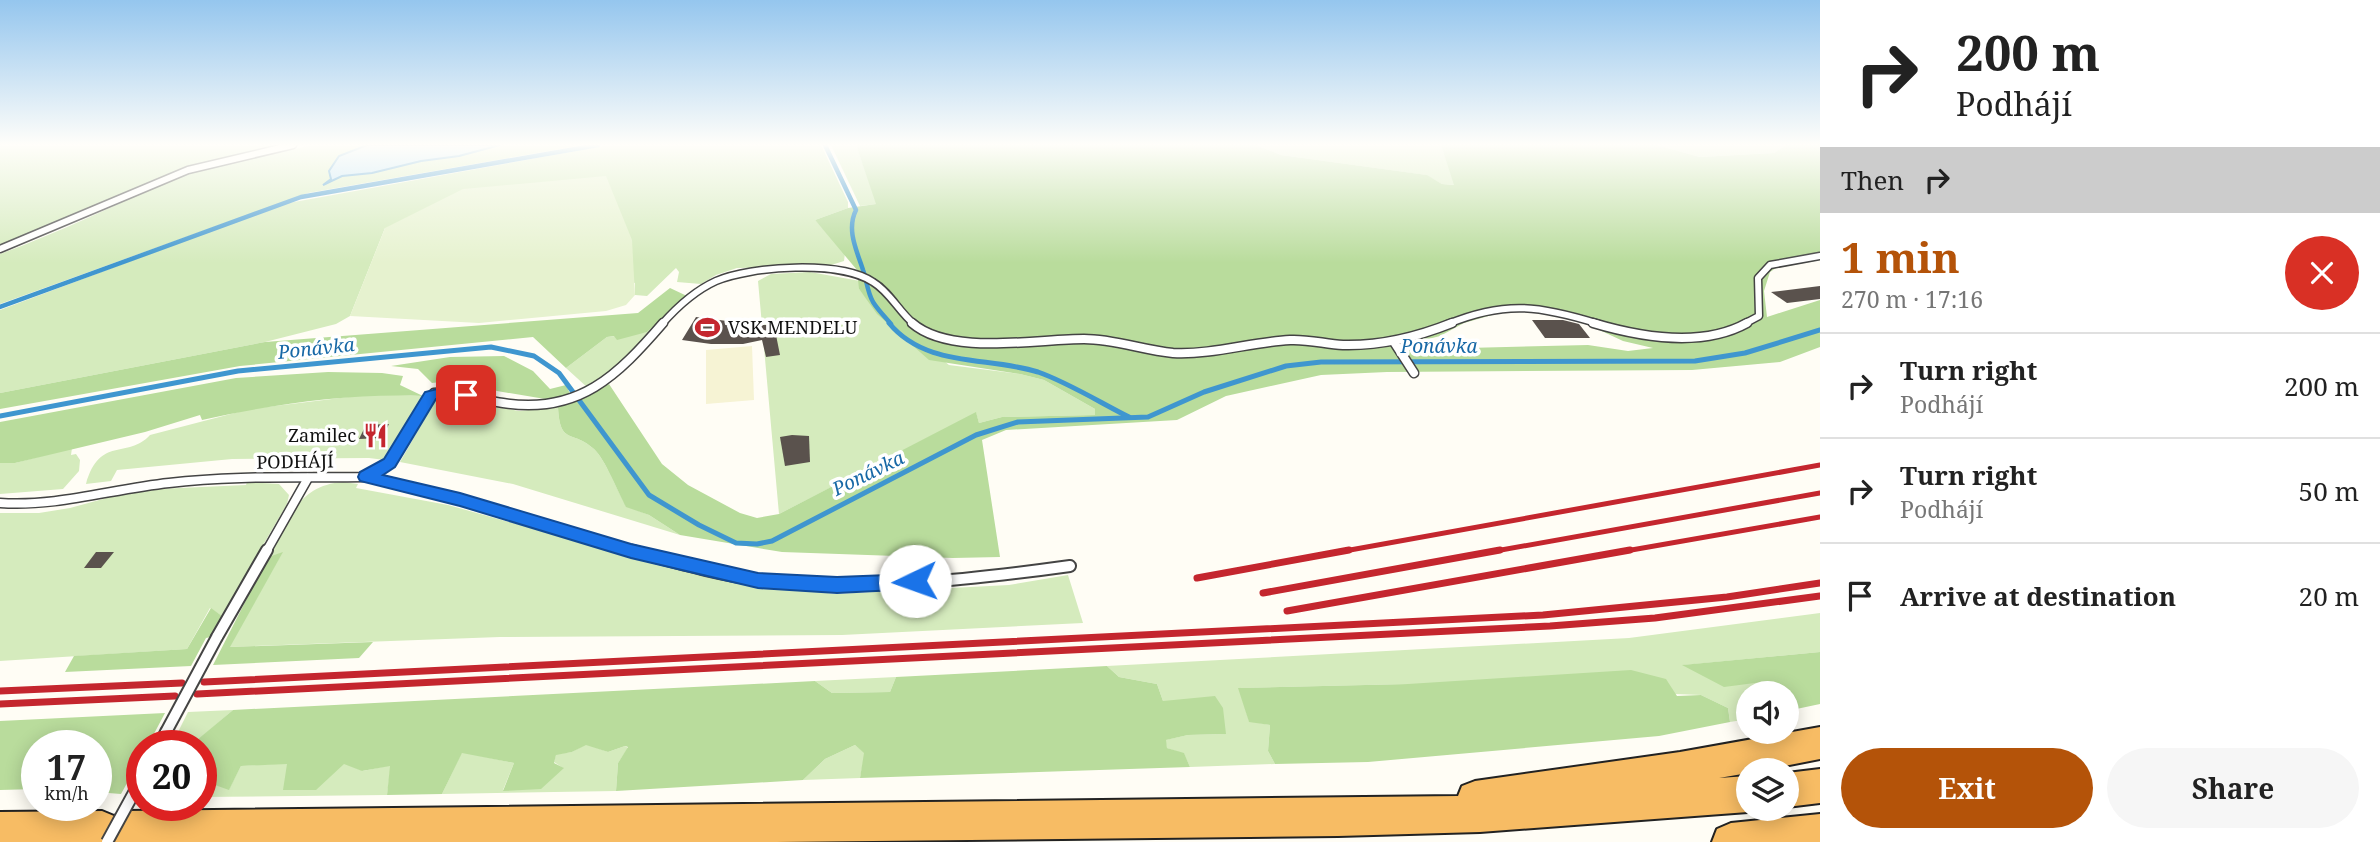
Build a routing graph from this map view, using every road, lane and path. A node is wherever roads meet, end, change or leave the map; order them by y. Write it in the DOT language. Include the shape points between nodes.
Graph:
graph roads {
  1 [pos="153,184"];
  2 [pos="0,249"];
  3 [pos="1820,256"];
  4 [pos="1394,342"];
  5 [pos="1414,373"];
  6 [pos="366,477"];
  7 [pos="308,478"];
  8 [pos="0,503"];
  9 [pos="1070,566"];
  10 [pos="167,730"];
  11 [pos="1820,743"];
  12 [pos="1820,786"];
  13 [pos="1799,789"];
  14 [pos="1736,795"];
  15 [pos="126,808"];
  16 [pos="1338,818"];
  17 [pos="0,831"];
  18 [pos="1820,833"];
  19 [pos="112,834"];
  20 [pos="1731,842"];
  1 -- 2 [label="lane"];
  3 -- 4 [label="lane" via="1770,265 1758,278 1759,316 1744,327 1709,335 1643,334 1522,306 1468,314 1436,331"];
  4 -- 5 [label="lane"];
  4 -- 6 [label="lane" via="1334,344 1294,339 1181,353 1083,339 951,340 904,318 875,283 859,276 807,269 736,275 714,282 682,303 630,361 589,391 561,403 515,405 449,391 433,393 390,463"];
  6 -- 7 [label="lane, PODHÁJÍ"];
  6 -- 9 [label="lane, PODHÁJÍ" via="460,499 631,551 758,580 850,584 993,578"];
  7 -- 8 [label="lane, PODHÁJÍ" via="183,481 70,500"];
  7 -- 10 [label="lane, bridge"];
  11 -- 16 [label="highway" via="1681,769"];
  12 -- 13 [label="highway"];
  14 -- 16 [label="highway" via="1480,814"];
  15 -- 19 [label="lane, bridge"];
  16 -- 19 [label="highway"];
  17 -- 19 [label="highway"];
  18 -- 20 [label="highway"];
}
